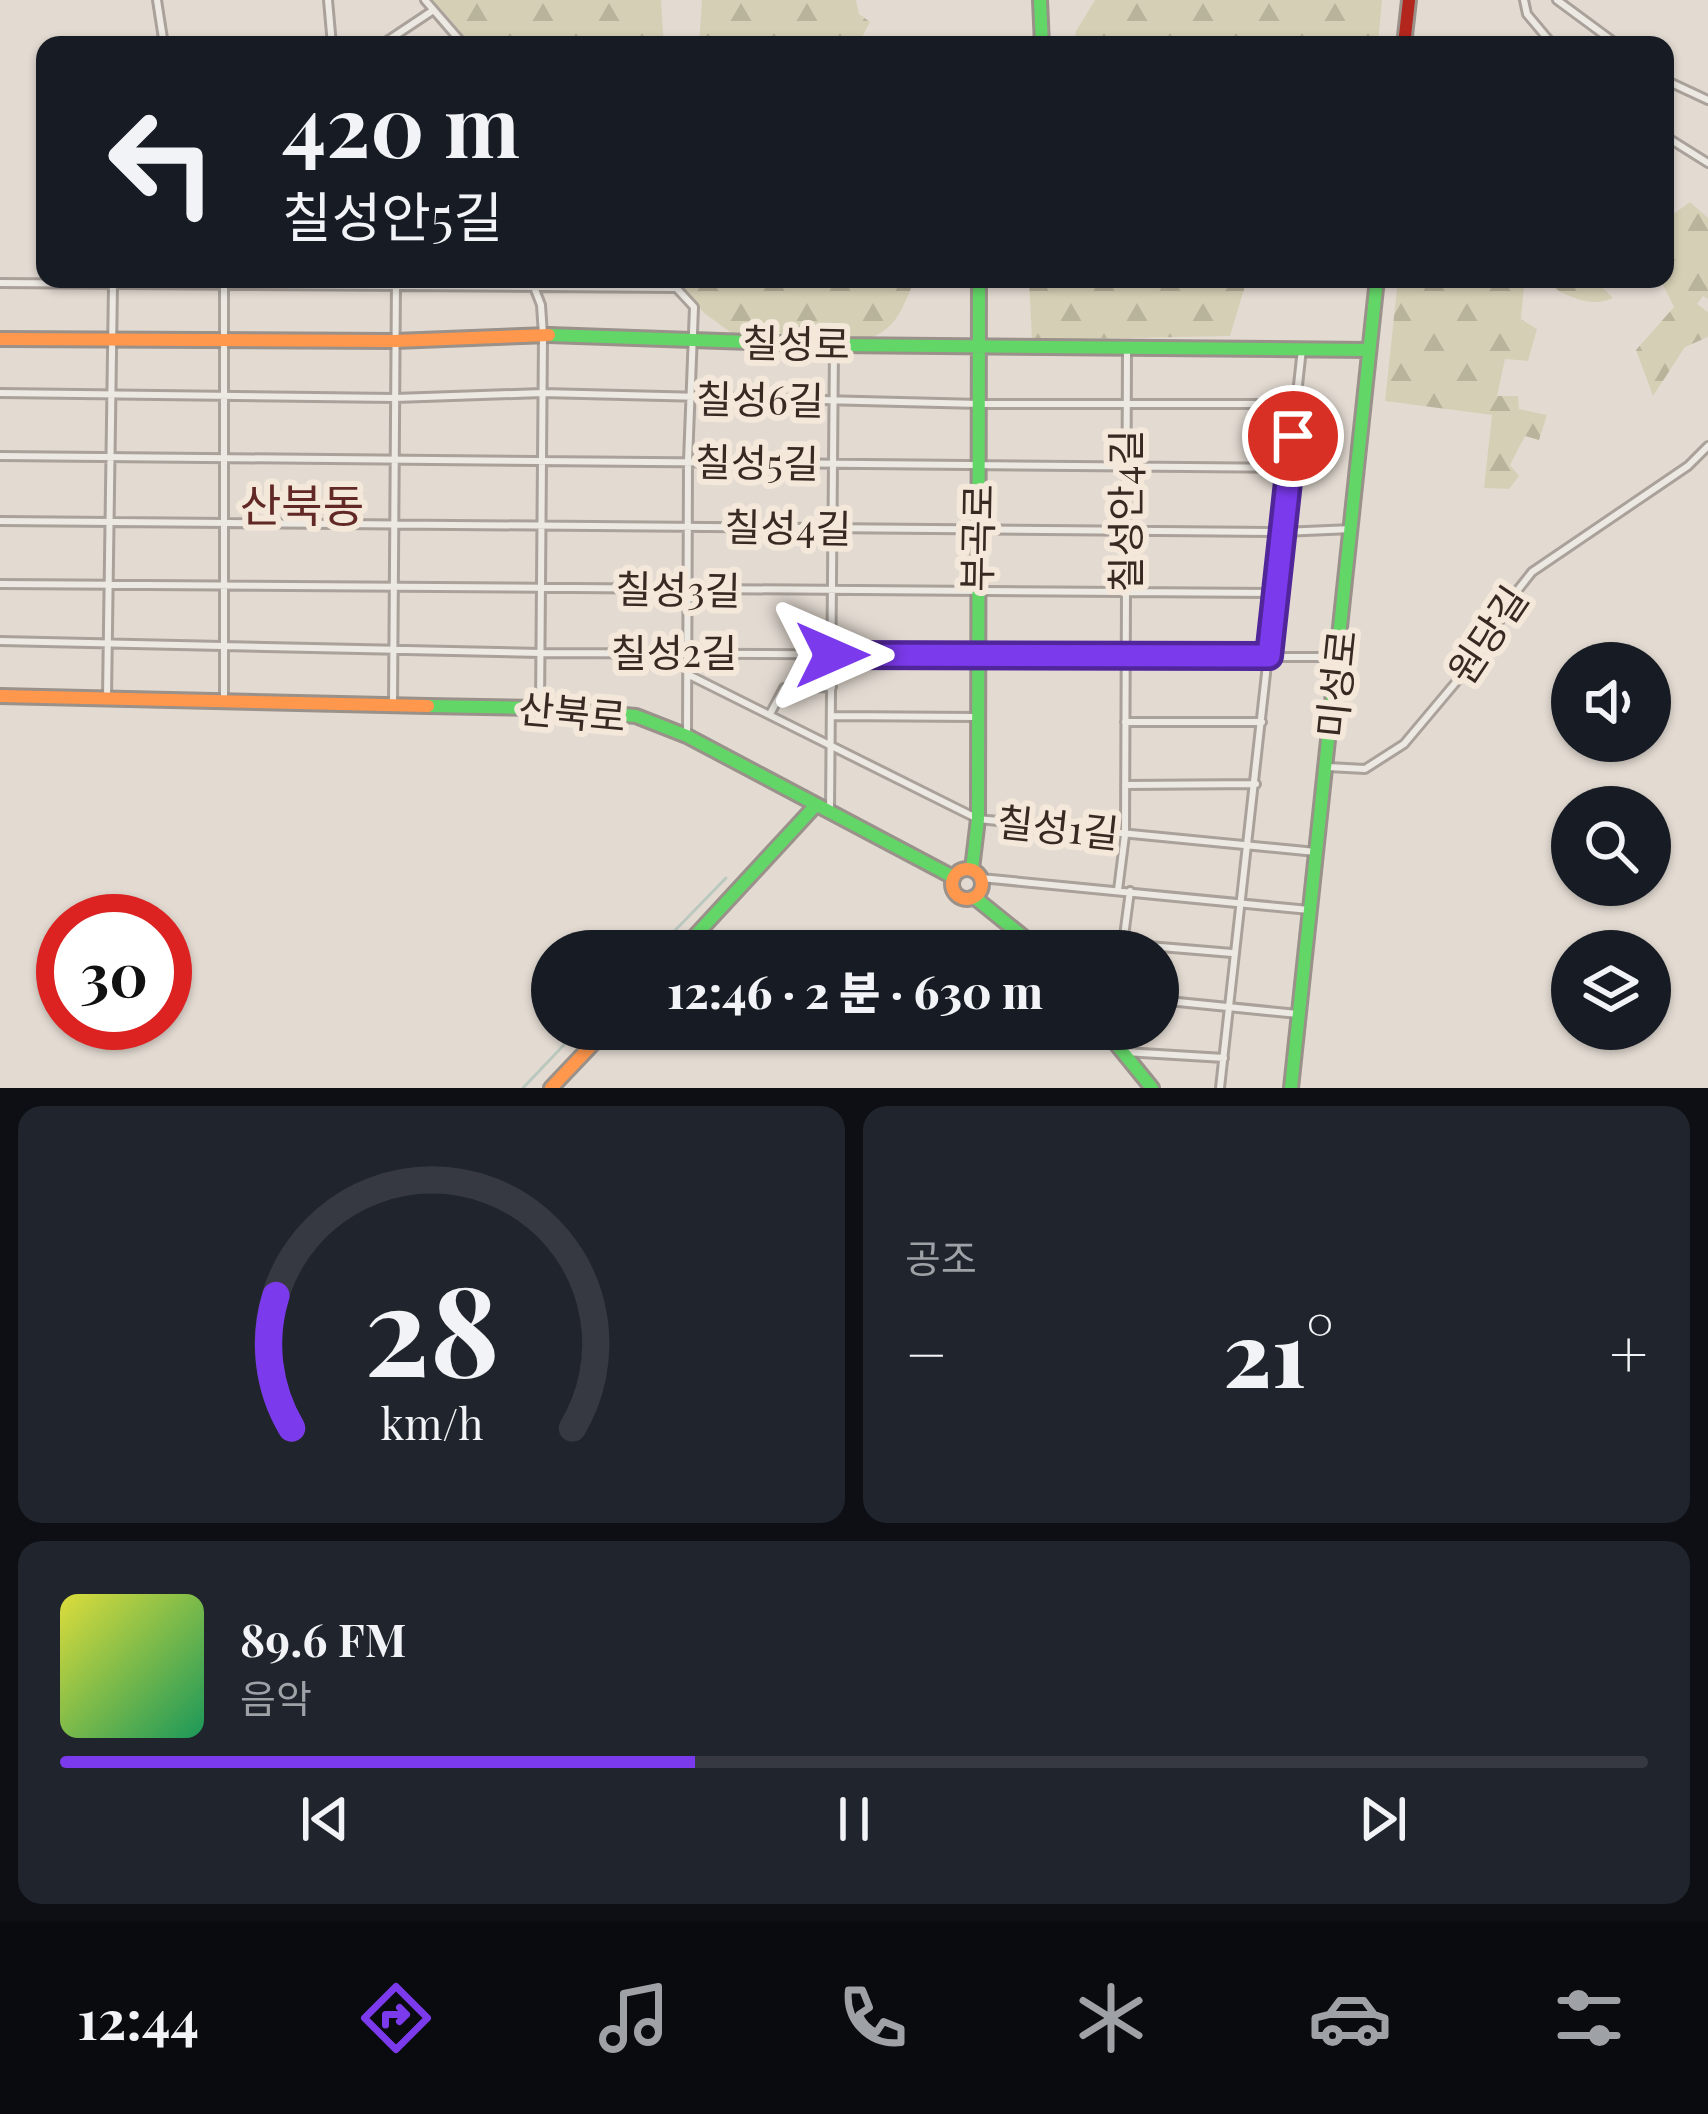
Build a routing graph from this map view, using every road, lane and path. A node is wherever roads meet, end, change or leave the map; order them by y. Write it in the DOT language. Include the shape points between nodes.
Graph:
graph roads {
  1 [pos="157,0"];
  2 [pos="328,0"];
  3 [pos="425,0"];
  4 [pos="1040,0"];
  5 [pos="1409,0"];
  6 [pos="1524,0"];
  7 [pos="1557,0"];
  8 [pos="432,10"];
  9 [pos="163,36"];
  10 [pos="331,36"];
  11 [pos="396,36"];
  12 [pos="456,36"];
  13 [pos="1042,36"];
  14 [pos="1405,36"];
  15 [pos="1545,36"];
  16 [pos="1606,36"];
  17 [pos="1674,84"];
  18 [pos="1708,100"];
  19 [pos="1674,142"];
  20 [pos="1708,163"];
  21 [pos="0,283"];
  22 [pos="36,283"];
  23 [pos="113,288"];
  24 [pos="224,288"];
  25 [pos="396,288"];
  26 [pos="534,288"];
  27 [pos="676,288"];
  28 [pos="979,288"];
  29 [pos="1376,288"];
  30 [pos="544,334"];
  31 [pos="0,339"];
  32 [pos="111,341"];
  33 [pos="224,341"];
  34 [pos="395,341"];
  35 [pos="693,341"];
  36 [pos="834,345"];
  37 [pos="980,347"];
  38 [pos="1127,349"];
  39 [pos="1302,349"];
  40 [pos="1369,350"];
  41 [pos="110,392"];
  42 [pos="0,393"];
  43 [pos="542,393"];
  44 [pos="224,396"];
  45 [pos="395,398"];
  46 [pos="690,398"];
  47 [pos="833,401"];
  48 [pos="1126,402"];
  49 [pos="980,404"];
  50 [pos="1296,404"];
  51 [pos="1708,446"];
  52 [pos="0,456"];
  53 [pos="109,458"];
  54 [pos="541,458"];
  55 [pos="224,459"];
  56 [pos="394,461"];
  57 [pos="688,461"];
  58 [pos="833,464"];
  59 [pos="979,464"];
  60 [pos="1126,466"];
  61 [pos="1289,468"];
  62 [pos="0,521"];
  63 [pos="109,522"];
  64 [pos="224,522"];
  65 [pos="393,524"];
  66 [pos="541,526"];
  67 [pos="689,526"];
  68 [pos="833,529"];
  69 [pos="978,529"];
  70 [pos="1352,529"];
  71 [pos="1126,530"];
  72 [pos="1282,532"];
  73 [pos="0,584"];
  74 [pos="109,585"];
  75 [pos="225,586"];
  76 [pos="393,588"];
  77 [pos="540,588"];
  78 [pos="688,591"];
  79 [pos="832,591"];
  80 [pos="978,592"];
  81 [pos="1126,593"];
  82 [pos="1276,593"];
  83 [pos="0,641"];
  84 [pos="108,642"];
  85 [pos="224,648"];
  86 [pos="392,650"];
  87 [pos="540,653"];
  88 [pos="688,653"];
  89 [pos="832,655"];
  90 [pos="976,655"];
  91 [pos="1126,656"];
  92 [pos="1269,656"];
  93 [pos="1340,656"];
  94 [pos="688,675"];
  95 [pos="832,687"];
  96 [pos="0,696"];
  97 [pos="107,697"];
  98 [pos="224,700"];
  99 [pos="393,705"];
  100 [pos="540,708"];
  101 [pos="770,714"];
  102 [pos="833,716"];
  103 [pos="976,717"];
  104 [pos="1125,722"];
  105 [pos="1262,722"];
  106 [pos="687,736"];
  107 [pos="833,748"];
  108 [pos="1328,767"];
  109 [pos="1256,784"];
  110 [pos="1125,785"];
  111 [pos="823,808"];
  112 [pos="978,819"];
  113 [pos="1125,835"];
  114 [pos="1245,844"];
  115 [pos="1316,852"];
  116 [pos="976,874"];
  117 [pos="953,877"];
  118 [pos="1118,890"];
  119 [pos="1130,892"];
  120 [pos="974,897"];
  121 [pos="1238,901"];
  122 [pos="1309,910"];
  123 [pos="702,930"];
  124 [pos="1016,930"];
  125 [pos="1125,930"];
  126 [pos="1179,951"];
  127 [pos="1232,953"];
  128 [pos="1179,1002"];
  129 [pos="1230,1006"];
  130 [pos="1298,1014"];
  131 [pos="587,1050"];
  132 [pos="1122,1052"];
  133 [pos="1224,1058"];
  134 [pos="551,1088"];
  135 [pos="1152,1088"];
  136 [pos="1220,1088"];
  137 [pos="1291,1088"];
  1 -- 9 [label="street"];
  2 -- 10 [label="street"];
  3 -- 8 [label="street"];
  4 -- 13 [label="street"];
  5 -- 14 [label="street"];
  6 -- 15 [label="street"];
  7 -- 16 [label="street"];
  8 -- 11 [label="street"];
  8 -- 12 [label="street"];
  17 -- 18 [label="street"];
  19 -- 20 [label="street"];
  21 -- 22 [label="street"];
  23 -- 32 [label="street"];
  24 -- 33 [label="street"];
  25 -- 34 [label="street"];
  26 -- 30 [label="street"];
  27 -- 35 [label="street" via="694,307"];
  28 -- 37 [label="street, 부곡로"];
  29 -- 40 [label="street, 미성로"];
  30 -- 34 [label="street, 칠성로"];
  30 -- 35 [label="street, 칠성로"];
  30 -- 43 [label="street"];
  31 -- 32 [label="street, 칠성로"];
  32 -- 33 [label="street, 칠성로"];
  32 -- 41 [label="street"];
  33 -- 34 [label="street, 칠성로"];
  33 -- 44 [label="street"];
  34 -- 45 [label="street"];
  35 -- 36 [label="street, 칠성로"];
  35 -- 46 [label="street"];
  36 -- 37 [label="street, 칠성로"];
  36 -- 47 [label="street"];
  37 -- 38 [label="street, 칠성로"];
  37 -- 49 [label="street, 부곡로"];
  38 -- 39 [label="street, 칠성로"];
  38 -- 48 [label="street, 칠성안4길"];
  39 -- 40 [label="street, 칠성로"];
  39 -- 50 [label="street"];
  40 -- 70 [label="street, 미성로"];
  41 -- 42 [label="street, 칠성6길"];
  41 -- 44 [label="street, 칠성6길"];
  41 -- 53 [label="street"];
  43 -- 45 [label="street, 칠성6길"];
  43 -- 46 [label="street, 칠성6길"];
  43 -- 54 [label="street"];
  44 -- 45 [label="street, 칠성6길"];
  44 -- 55 [label="street"];
  45 -- 56 [label="street"];
  46 -- 47 [label="street, 칠성6길"];
  46 -- 57 [label="street"];
  47 -- 49 [label="street, 칠성6길"];
  47 -- 58 [label="street"];
  48 -- 49 [label="street, 칠성6길"];
  48 -- 50 [label="street, 칠성6길"];
  48 -- 60 [label="street, 칠성안4길"];
  49 -- 59 [label="street, 부곡로"];
  50 -- 61 [label="street"];
  51 -- 108 [label="street, 원당길" via="1532,572 1488,644 1404,744 1365,769"];
  52 -- 53 [label="street, 칠성5길"];
  53 -- 55 [label="street, 칠성5길"];
  53 -- 63 [label="street"];
  54 -- 56 [label="street, 칠성5길"];
  54 -- 57 [label="street, 칠성5길"];
  54 -- 66 [label="street"];
  55 -- 56 [label="street, 칠성5길"];
  55 -- 64 [label="street"];
  56 -- 65 [label="street"];
  57 -- 58 [label="street, 칠성5길"];
  57 -- 67 [label="street"];
  58 -- 59 [label="street, 칠성5길"];
  58 -- 68 [label="street"];
  59 -- 60 [label="street, 칠성5길"];
  59 -- 69 [label="street, 부곡로"];
  60 -- 61 [label="street, 칠성5길"];
  60 -- 71 [label="street, 칠성안4길"];
  61 -- 72 [label="street"];
  62 -- 63 [label="street, 칠성4길"];
  63 -- 64 [label="street, 칠성4길"];
  63 -- 74 [label="street"];
  64 -- 65 [label="street, 칠성4길"];
  64 -- 75 [label="street"];
  65 -- 66 [label="street, 칠성4길"];
  65 -- 76 [label="street"];
  66 -- 67 [label="street, 칠성4길"];
  66 -- 77 [label="street"];
  67 -- 68 [label="street, 칠성4길"];
  67 -- 78 [label="street"];
  68 -- 69 [label="street, 칠성4길"];
  68 -- 79 [label="street"];
  69 -- 71 [label="street, 칠성4길"];
  69 -- 80 [label="street, 부곡로"];
  70 -- 72 [label="street, 칠성4길"];
  70 -- 93 [label="street, 미성로"];
  71 -- 72 [label="street, 칠성4길"];
  71 -- 81 [label="street, 칠성안4길"];
  72 -- 82 [label="street"];
  73 -- 74 [label="street, 칠성3길"];
  74 -- 75 [label="street, 칠성3길"];
  74 -- 84 [label="street"];
  75 -- 76 [label="street, 칠성3길"];
  75 -- 85 [label="street"];
  76 -- 77 [label="street, 칠성3길"];
  76 -- 86 [label="street"];
  77 -- 78 [label="street, 칠성3길"];
  77 -- 87 [label="street"];
  78 -- 79 [label="street, 칠성3길"];
  78 -- 88 [label="street"];
  79 -- 80 [label="street, 칠성3길"];
  79 -- 89 [label="street"];
  80 -- 81 [label="street, 칠성3길"];
  80 -- 90 [label="street, 부곡로"];
  81 -- 82 [label="street, 칠성3길"];
  81 -- 91 [label="street, 칠성안4길"];
  82 -- 92 [label="street"];
  83 -- 84 [label="street, 칠성2길"];
  84 -- 85 [label="street, 칠성2길"];
  84 -- 97 [label="street"];
  85 -- 86 [label="street, 칠성2길"];
  85 -- 98 [label="street"];
  86 -- 87 [label="street, 칠성2길"];
  86 -- 99 [label="street"];
  87 -- 88 [label="street, 칠성2길"];
  87 -- 100 [label="street"];
  88 -- 89 [label="street, 칠성2길"];
  88 -- 94 [label="street"];
  89 -- 90 [label="street, 칠성2길"];
  89 -- 95 [label="street"];
  90 -- 91 [label="street, 칠성2길"];
  90 -- 103 [label="street, 부곡로"];
  91 -- 92 [label="street, 칠성2길"];
  91 -- 104 [label="street, 칠성안4길"];
  92 -- 93 [label="street, 칠성2길"];
  92 -- 105 [label="street"];
  93 -- 108 [label="street, 미성로"];
  94 -- 101 [label="street, 칠성1길"];
  94 -- 106 [label="street"];
  95 -- 101 [label="street" via="784,688"];
  95 -- 102 [label="street"];
  96 -- 97 [label="street, 산북로"];
  97 -- 98 [label="street, 산북로"];
  98 -- 99 [label="street, 산북로"];
  99 -- 100 [label="street, 산북로"];
  100 -- 106 [label="street, 산북로" via="636,716"];
  101 -- 107 [label="street, 칠성1길"];
  102 -- 103 [label="street"];
  102 -- 107 [label="street"];
  103 -- 112 [label="street, 부곡로"];
  104 -- 105 [label="street"];
  104 -- 110 [label="street, 칠성안4길"];
  105 -- 109 [label="street"];
  106 -- 111 [label="street, 산북로"];
  107 -- 111 [label="street"];
  107 -- 112 [label="street, 칠성1길"];
  108 -- 115 [label="street, 미성로"];
  109 -- 110 [label="street"];
  109 -- 114 [label="street"];
  110 -- 113 [label="street, 칠성안4길"];
  111 -- 117 [label="street, 산북로"];
  111 -- 123 [label="street"];
  112 -- 113 [label="street, 칠성1길"];
  112 -- 116 [label="street, 부곡로"];
  113 -- 114 [label="street, 칠성1길"];
  113 -- 118 [label="street, 칠성안4길"];
  114 -- 115 [label="street, 칠성1길"];
  114 -- 121 [label="street"];
  115 -- 122 [label="street, 미성로"];
  116 -- 117 [label="street" via="963,869"];
  116 -- 118 [label="street"];
  116 -- 120 [label="street"];
  117 -- 120 [label="street" via="955,893"];
  118 -- 119 [label="street"];
  119 -- 121 [label="street"];
  119 -- 125 [label="street"];
  120 -- 124 [label="street"];
  121 -- 122 [label="street"];
  121 -- 127 [label="street"];
  122 -- 130 [label="street, 미성로"];
  126 -- 127 [label="street"];
  127 -- 129 [label="street"];
  128 -- 129 [label="street"];
  129 -- 130 [label="street"];
  129 -- 133 [label="street"];
  130 -- 137 [label="street, 미성로"];
  131 -- 134 [label="street"];
  132 -- 133 [label="street"];
  132 -- 135 [label="street"];
  133 -- 136 [label="street"];
}
